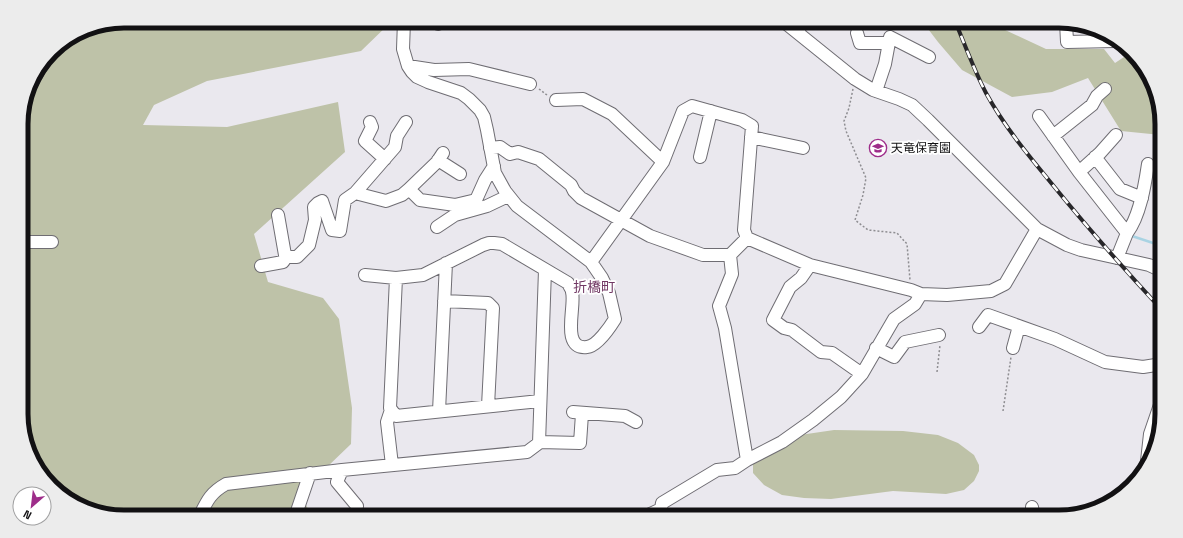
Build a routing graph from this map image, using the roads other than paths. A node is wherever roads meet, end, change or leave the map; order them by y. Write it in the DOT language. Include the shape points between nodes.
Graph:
graph roads {
  1 [pos="404,28"];
  2 [pos="792,28"];
  3 [pos="800,28"];
  4 [pos="1066,29"];
  5 [pos="798,33"];
  6 [pos="857,33"];
  7 [pos="1107,41"];
  8 [pos="888,43"];
  9 [pos="929,57"];
  10 [pos="408,66"];
  11 [pos="530,84"];
  12 [pos="1105,89"];
  13 [pos="876,90"];
  14 [pos="556,100"];
  15 [pos="711,111"];
  16 [pos="1039,116"];
  17 [pos="370,122"];
  18 [pos="406,122"];
  19 [pos="1116,135"];
  20 [pos="1053,136"];
  21 [pos="751,137"];
  22 [pos="490,148"];
  23 [pos="804,148"];
  24 [pos="700,157"];
  25 [pos="1095,157"];
  26 [pos="385,159"];
  27 [pos="663,162"];
  28 [pos="1148,164"];
  29 [pos="494,166"];
  30 [pos="1079,172"];
  31 [pos="460,174"];
  32 [pos="409,188"];
  33 [pos="355,193"];
  34 [pos="508,196"];
  35 [pos="1142,198"];
  36 [pos="278,215"];
  37 [pos="620,221"];
  38 [pos="437,227"];
  39 [pos="1037,229"];
  40 [pos="1127,233"];
  41 [pos="747,238"];
  42 [pos="28,242"];
  43 [pos="52,242"];
  44 [pos="730,255"];
  45 [pos="287,256"];
  46 [pos="1117,258"];
  47 [pos="591,262"];
  48 [pos="446,263"];
  49 [pos="810,265"];
  50 [pos="260,266"];
  51 [pos="1155,268"];
  52 [pos="545,270"];
  53 [pos="365,275"];
  54 [pos="396,278"];
  55 [pos="916,292"];
  56 [pos="444,302"];
  57 [pos="1019,326"];
  58 [pos="980,327"];
  59 [pos="940,339"];
  60 [pos="876,348"];
  61 [pos="1013,348"];
  62 [pos="1155,365"];
  63 [pos="862,374"];
  64 [pos="540,401"];
  65 [pos="488,406"];
  66 [pos="391,410"];
  67 [pos="439,411"];
  68 [pos="1155,419"];
  69 [pos="636,422"];
  70 [pos="539,442"];
  71 [pos="1149,448"];
  72 [pos="747,460"];
  73 [pos="392,465"];
  74 [pos="342,470"];
  75 [pos="310,473"];
  76 [pos="202,510"];
  77 [pos="297,510"];
  78 [pos="356,510"];
  79 [pos="661,510"];
  1 -- 10 [label="street" via="403,49"];
  2 -- 5 [label="street"];
  3 -- 5 [label="street"];
  4 -- 7 [label="street" via="1067,42"];
  5 -- 13 [label="street" via="855,80"];
  6 -- 8 [label="street" via="860,43"];
  8 -- 9 [label="street" via="890,37"];
  8 -- 13 [label="street" via="885,64"];
  10 -- 11 [label="street" via="434,70 469,69"];
  10 -- 22 [label="street" via="417,77 461,94 480,110 484,117"];
  12 -- 20 [label="street" via="1092,105"];
  13 -- 39 [label="street" via="912,105"];
  14 -- 27 [label="street" via="583,99 612,114"];
  15 -- 21 [label="street" via="742,120 752,126"];
  15 -- 24 [label="street"];
  15 -- 27 [label="street" via="692,106 683,111"];
  16 -- 20 [label="street"];
  17 -- 26 [label="street" via="372,127 365,141"];
  18 -- 26 [label="street" via="397,136 395,147"];
  19 -- 25 [label="street"];
  20 -- 30 [label="street"];
  21 -- 23 [label="street"];
  21 -- 41 [label="street" via="744,230"];
  22 -- 29 [label="street"];
  22 -- 37 [label="street" via="500,147 510,154 518,152 539,159 571,184 581,198"];
  25 -- 30 [label="street"];
  25 -- 35 [label="street" via="1120,189"];
  26 -- 33 [label="street"];
  27 -- 37 [label="street"];
  28 -- 35 [label="street"];
  29 -- 32 [label="street" via="476,200 455,205 420,200"];
  29 -- 34 [label="street" via="495,173"];
  30 -- 40 [label="street"];
  31 -- 32 [label="street" via="440,157"];
  32 -- 33 [label="street" via="386,201"];
  33 -- 45 [label="street" via="346,200 340,231 332,230 322,201 318,203 314,207 315,220 309,245 298,257"];
  34 -- 38 [label="street" via="487,206 455,215"];
  34 -- 47 [label="street" via="516,206"];
  35 -- 40 [label="street" via="1132,227"];
  36 -- 45 [label="street" via="276,238"];
  37 -- 44 [label="street" via="650,236 703,255"];
  37 -- 47 [label="street"];
  39 -- 46 [label="street" via="1067,245"];
  39 -- 55 [label="street" via="1005,284 991,291 947,295"];
  40 -- 46 [label="street"];
  41 -- 44 [label="street"];
  41 -- 49 [label="street"];
  42 -- 43 [label="street"];
  44 -- 72 [label="street" via="732,274 719,306"];
  45 -- 50 [label="street" via="283,262"];
  46 -- 51 [label="street"];
  47 -- 52 [label="street" via="609,294 615,319 590,347 582,348 574,344 571,336 572,292 568,283"];
  48 -- 52 [label="street" via="483,245 494,243 502,244"];
  48 -- 54 [label="street" via="423,275"];
  48 -- 56 [label="street"];
  49 -- 55 [label="street"];
  49 -- 63 [label="street" via="801,278 790,287 773,320 792,330 821,352 832,353"];
  52 -- 64 [label="street"];
  53 -- 54 [label="street"];
  54 -- 66 [label="street"];
  55 -- 60 [label="street" via="915,304 894,319"];
  56 -- 65 [label="street" via="488,303 493,308"];
  56 -- 67 [label="street"];
  57 -- 58 [label="street" via="988,315"];
  57 -- 61 [label="street"];
  57 -- 62 [label="street" via="1105,362 1143,367"];
  59 -- 60 [label="street" via="905,342 894,357"];
  60 -- 63 [label="street"];
  63 -- 72 [label="street" via="841,397 813,420 782,442"];
  64 -- 65 [label="street"];
  64 -- 70 [label="street"];
  65 -- 67 [label="street"];
  66 -- 67 [label="street" via="396,416"];
  66 -- 73 [label="street" via="388,422"];
  68 -- 71 [label="street"];
  69 -- 70 [label="street" via="625,416 578,413 580,443"];
  70 -- 73 [label="street" via="527,452"];
  72 -- 79 [label="street" via="735,468 717,470 662,503"];
  73 -- 74 [label="street"];
  74 -- 75 [label="street"];
  74 -- 78 [label="street" via="336,482 357,506"];
  75 -- 76 [label="street" via="226,484 212,493"];
  75 -- 77 [label="street"];
}
